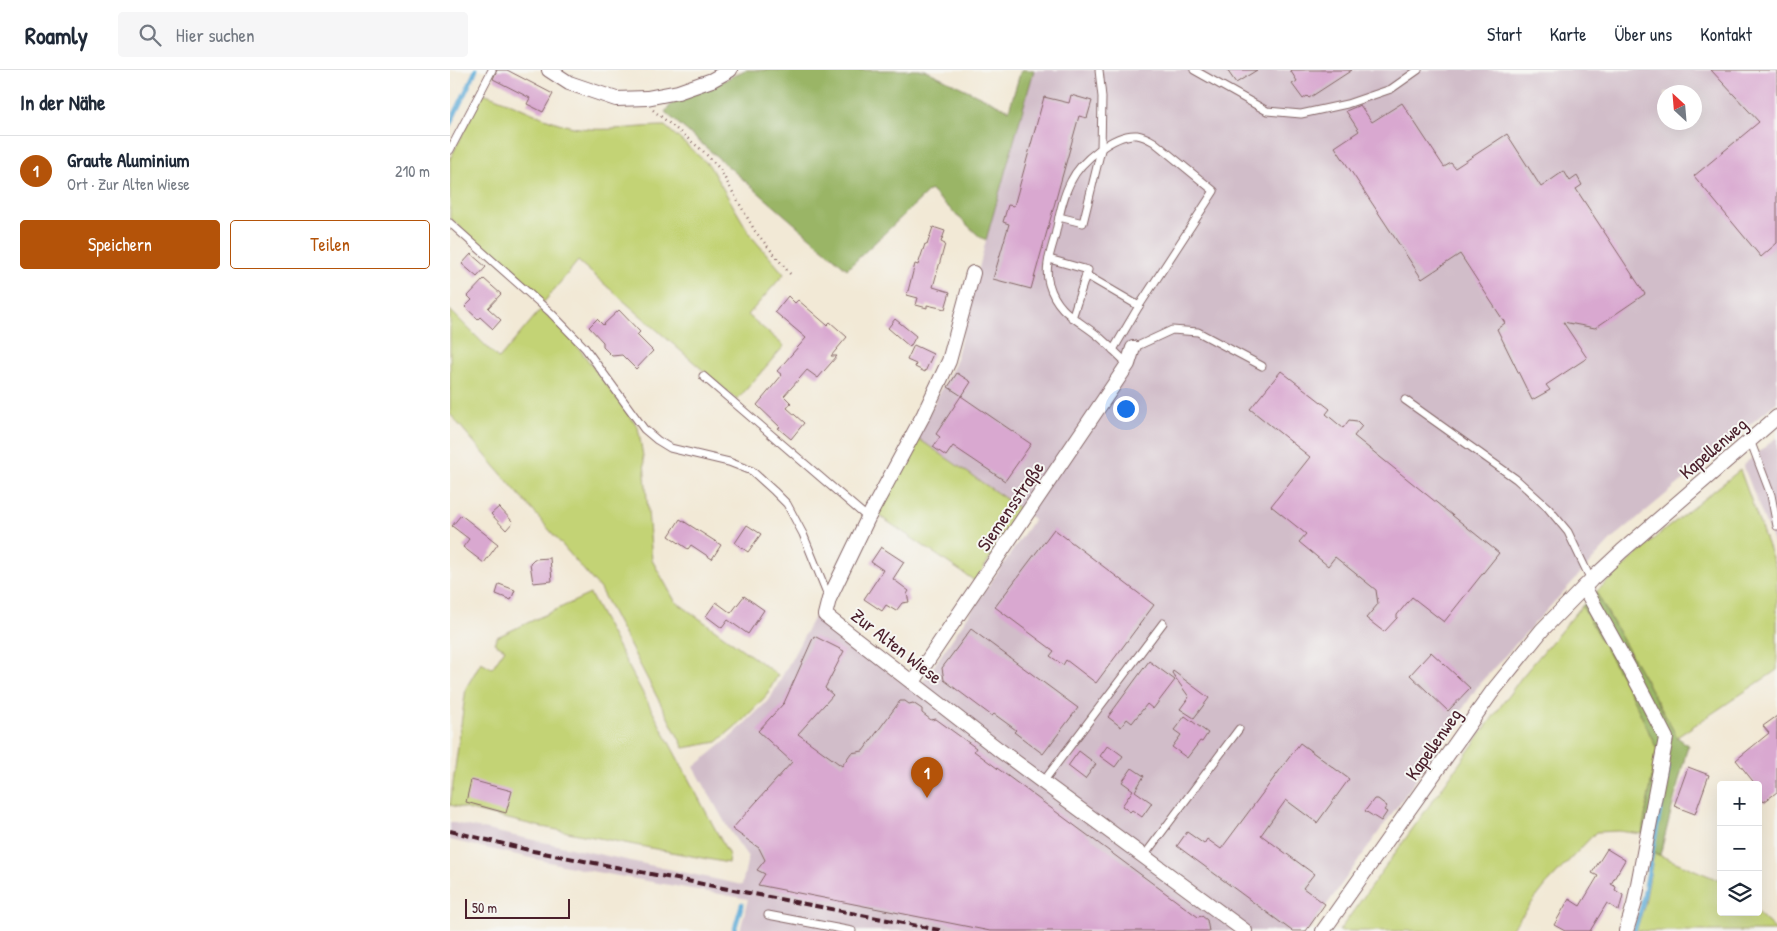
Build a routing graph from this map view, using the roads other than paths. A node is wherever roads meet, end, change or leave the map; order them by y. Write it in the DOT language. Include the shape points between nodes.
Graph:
graph roads {
  1 [pos="492,70"];
  2 [pos="549,70"];
  3 [pos="730,70"];
  4 [pos="1099,70"];
  5 [pos="1194,70"];
  6 [pos="1418,70"];
  7 [pos="450,150"];
  8 [pos="1101,150"];
  9 [pos="1059,217"];
  10 [pos="450,223"];
  11 [pos="1048,259"];
  12 [pos="973,273"];
  13 [pos="1086,275"];
  14 [pos="1139,306"];
  15 [pos="1072,318"];
  16 [pos="1133,348"];
  17 [pos="1113,350"];
  18 [pos="1128,364"];
  19 [pos="1262,366"];
  20 [pos="703,376"];
  21 [pos="1405,400"];
  22 [pos="1777,417"];
  23 [pos="1750,440"];
  24 [pos="868,518"];
  25 [pos="1777,526"];
  26 [pos="1587,584"];
  27 [pos="829,599"];
  28 [pos="1163,622"];
  29 [pos="913,682"];
  30 [pos="1239,729"];
  31 [pos="1043,782"];
  32 [pos="1144,856"];
  33 [pos="768,916"];
  34 [pos="852,931"];
  35 [pos="1245,931"];
  36 [pos="1323,931"];
  37 [pos="1626,931"];
  1 -- 7 [label="lane"];
  2 -- 3 [label="street" via="569,82 616,99 678,92"];
  4 -- 8 [label="lane"];
  5 -- 6 [label="lane" via="1267,111 1300,114 1347,104 1391,89"];
  8 -- 9 [label="lane" via="1080,167 1071,180"];
  8 -- 9 [label="lane" via="1084,223"];
  8 -- 14 [label="lane" via="1126,136 1144,136 1214,191"];
  9 -- 11 [label="lane"];
  10 -- 27 [label="lane" via="551,313 585,348 644,429 657,440 670,448 752,471 774,491 787,504 803,534"];
  11 -- 13 [label="lane" via="1088,270"];
  11 -- 15 [label="lane" via="1049,285 1059,305"];
  12 -- 24 [label="street" via="949,361"];
  13 -- 14 [label="lane"];
  13 -- 15 [label="lane"];
  14 -- 17 [label="lane"];
  15 -- 17 [label="lane"];
  16 -- 18 [label="street, Siemensstraße"];
  16 -- 19 [label="lane" via="1172,330 1198,332"];
  17 -- 18 [label="lane"];
  18 -- 29 [label="street, Siemensstraße"];
  20 -- 24 [label="lane"];
  21 -- 26 [label="lane" via="1516,479 1548,508 1568,532"];
  22 -- 23 [label="street, Kapellenweg"];
  23 -- 25 [label="lane" via="1771,495"];
  23 -- 26 [label="street, Kapellenweg"];
  24 -- 27 [label="street"];
  26 -- 36 [label="street, Kapellenweg" via="1542,630 1492,692"];
  26 -- 37 [label="street" via="1666,738"];
  27 -- 29 [label="street, Zur Alten Wiese" via="825,615"];
  28 -- 31 [label="lane"];
  29 -- 31 [label="street, Zur Alten Wiese"];
  30 -- 32 [label="lane"];
  31 -- 32 [label="street, Zur Alten Wiese"];
  32 -- 35 [label="street, Zur Alten Wiese"];
  33 -- 34 [label="lane"];
}
